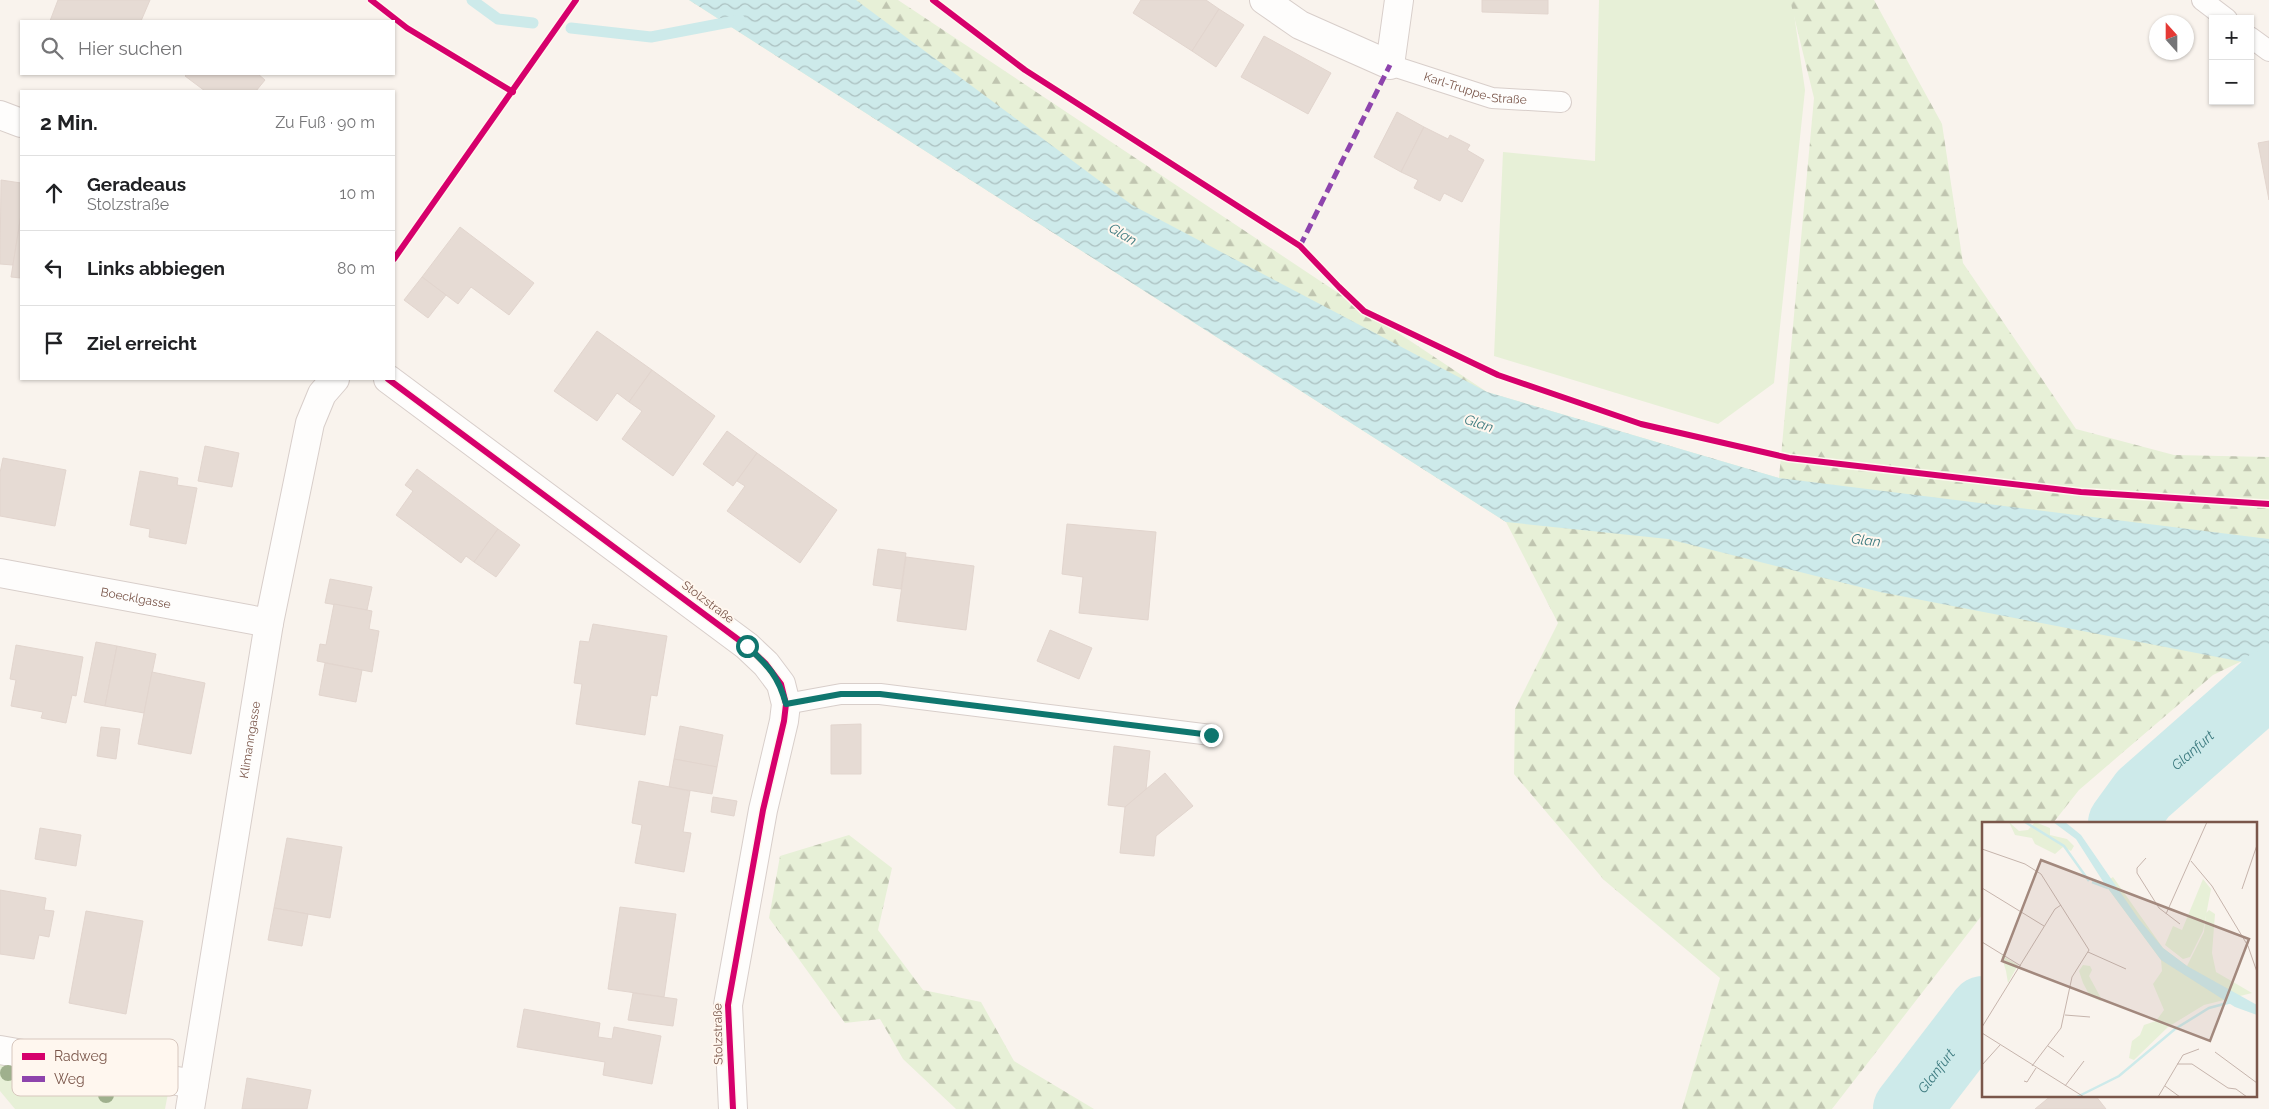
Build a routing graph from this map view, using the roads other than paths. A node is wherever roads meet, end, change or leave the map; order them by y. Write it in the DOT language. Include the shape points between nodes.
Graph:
graph roads {
  1 [pos="1264,0"];
  2 [pos="1399,0"];
  3 [pos="2202,0"];
  4 [pos="2221,15"];
  5 [pos="2254,40"];
  6 [pos="2269,51"];
  7 [pos="1390,65"];
  8 [pos="1561,102"];
  9 [pos="0,115"];
  10 [pos="20,123"];
  11 [pos="333,380"];
  12 [pos="389,380"];
  13 [pos="0,573"];
  14 [pos="269,623"];
  15 [pos="786,704"];
  16 [pos="1211,735"];
  17 [pos="178,1093"];
  18 [pos="192,1096"];
  19 [pos="733,1109"];
  1 -- 7 [label="street, Karl-Truppe-Straße" via="1300,25"];
  2 -- 7 [label="street"];
  3 -- 4 [label="lane"];
  5 -- 6 [label="lane"];
  7 -- 8 [label="lane, Karl-Truppe-Straße" via="1492,98"];
  9 -- 10 [label="street"];
  11 -- 14 [label="street, Klimanngasse" via="322,394 310,424"];
  12 -- 15 [label="street, Stolzstraße" via="747,646 781,684"];
  13 -- 14 [label="street, Boecklgasse"];
  14 -- 18 [label="street, Klimanngasse"];
  15 -- 16 [label="lane" via="841,694 880,694"];
  15 -- 19 [label="street, Stolzstraße" via="763,810 728,1005"];
  17 -- 18 [label="street"];
}
